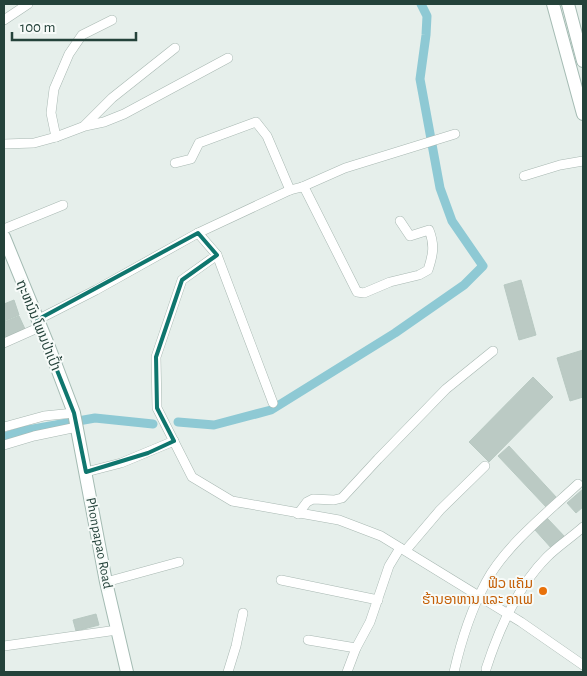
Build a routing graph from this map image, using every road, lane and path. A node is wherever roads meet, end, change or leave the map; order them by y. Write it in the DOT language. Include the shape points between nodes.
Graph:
graph roads {
  1 [pos="28,4"];
  2 [pos="553,4"];
  3 [pos="568,4"];
  4 [pos="4,20"];
  5 [pos="112,20"];
  6 [pos="175,48"];
  7 [pos="228,58"];
  8 [pos="583,61"];
  9 [pos="583,114"];
  10 [pos="85,126"];
  11 [pos="455,134"];
  12 [pos="56,137"];
  13 [pos="4,144"];
  14 [pos="583,161"];
  15 [pos="175,163"];
  16 [pos="524,176"];
  17 [pos="302,187"];
  18 [pos="290,190"];
  19 [pos="63,205"];
  20 [pos="400,221"];
  21 [pos="4,229"];
  22 [pos="198,233"];
  23 [pos="4,237"];
  24 [pos="217,255"];
  25 [pos="39,324"];
  26 [pos="4,342"];
  27 [pos="494,350"];
  28 [pos="273,403"];
  29 [pos="76,421"];
  30 [pos="4,426"];
  31 [pos="174,441"];
  32 [pos="4,444"];
  33 [pos="485,466"];
  34 [pos="86,472"];
  35 [pos="578,484"];
  36 [pos="298,514"];
  37 [pos="583,527"];
  38 [pos="403,549"];
  39 [pos="180,562"];
  40 [pos="281,580"];
  41 [pos="106,582"];
  42 [pos="480,596"];
  43 [pos="378,600"];
  44 [pos="243,613"];
  45 [pos="507,614"];
  46 [pos="117,630"];
  47 [pos="308,640"];
  48 [pos="4,646"];
  49 [pos="356,648"];
  50 [pos="583,665"];
  51 [pos="486,669"];
  52 [pos="126,672"];
  53 [pos="228,672"];
  54 [pos="347,672"];
  55 [pos="454,672"];
  1 -- 4 [label="street"];
  2 -- 9 [label="street"];
  3 -- 8 [label="street"];
  5 -- 12 [label="street" via="82,36 69,54 54,89 51,113"];
  6 -- 10 [label="street" via="112,98"];
  7 -- 10 [label="street" via="124,114"];
  10 -- 12 [label="street"];
  11 -- 17 [label="street" via="345,168"];
  12 -- 13 [label="street" via="34,143"];
  14 -- 16 [label="street"];
  15 -- 18 [label="street" via="190,159 199,143 256,122 267,136"];
  17 -- 18 [label="street"];
  17 -- 20 [label="street" via="357,292 364,293 428,270 434,242 429,230 410,236"];
  18 -- 22 [label="street"];
  19 -- 21 [label="street"];
  22 -- 24 [label="street"];
  22 -- 25 [label="street"];
  23 -- 25 [label="street, ຖະຫນົນ ໂພນປ່າເປົ້າ"];
  24 -- 28 [label="street"];
  24 -- 31 [label="street" via="182,280 156,357 157,408"];
  25 -- 26 [label="street"];
  25 -- 29 [label="street, ຖະຫນົນ ໂພນປ່າເປົ້າ"];
  27 -- 36 [label="street" via="446,389 342,498 312,499"];
  29 -- 30 [label="street" via="44,416"];
  29 -- 32 [label="street"];
  29 -- 34 [label="street, Phonpapao Road"];
  31 -- 34 [label="street" via="121,463"];
  31 -- 36 [label="street" via="192,476 232,501"];
  33 -- 38 [label="street"];
  34 -- 41 [label="street, Phonpapao Road"];
  35 -- 42 [label="street" via="510,548 486,581"];
  36 -- 38 [label="street" via="339,520 381,536"];
  37 -- 45 [label="street" via="534,570"];
  38 -- 42 [label="street"];
  38 -- 43 [label="street" via="389,566"];
  39 -- 41 [label="street"];
  40 -- 43 [label="street"];
  41 -- 46 [label="street, Phonpapao Road"];
  42 -- 45 [label="street"];
  42 -- 55 [label="street" via="463,636"];
  43 -- 49 [label="street"];
  44 -- 53 [label="street"];
  45 -- 50 [label="street"];
  45 -- 51 [label="street"];
  46 -- 48 [label="street"];
  46 -- 52 [label="street, Phonpapao Road"];
  47 -- 49 [label="street"];
  49 -- 54 [label="street"];
}
